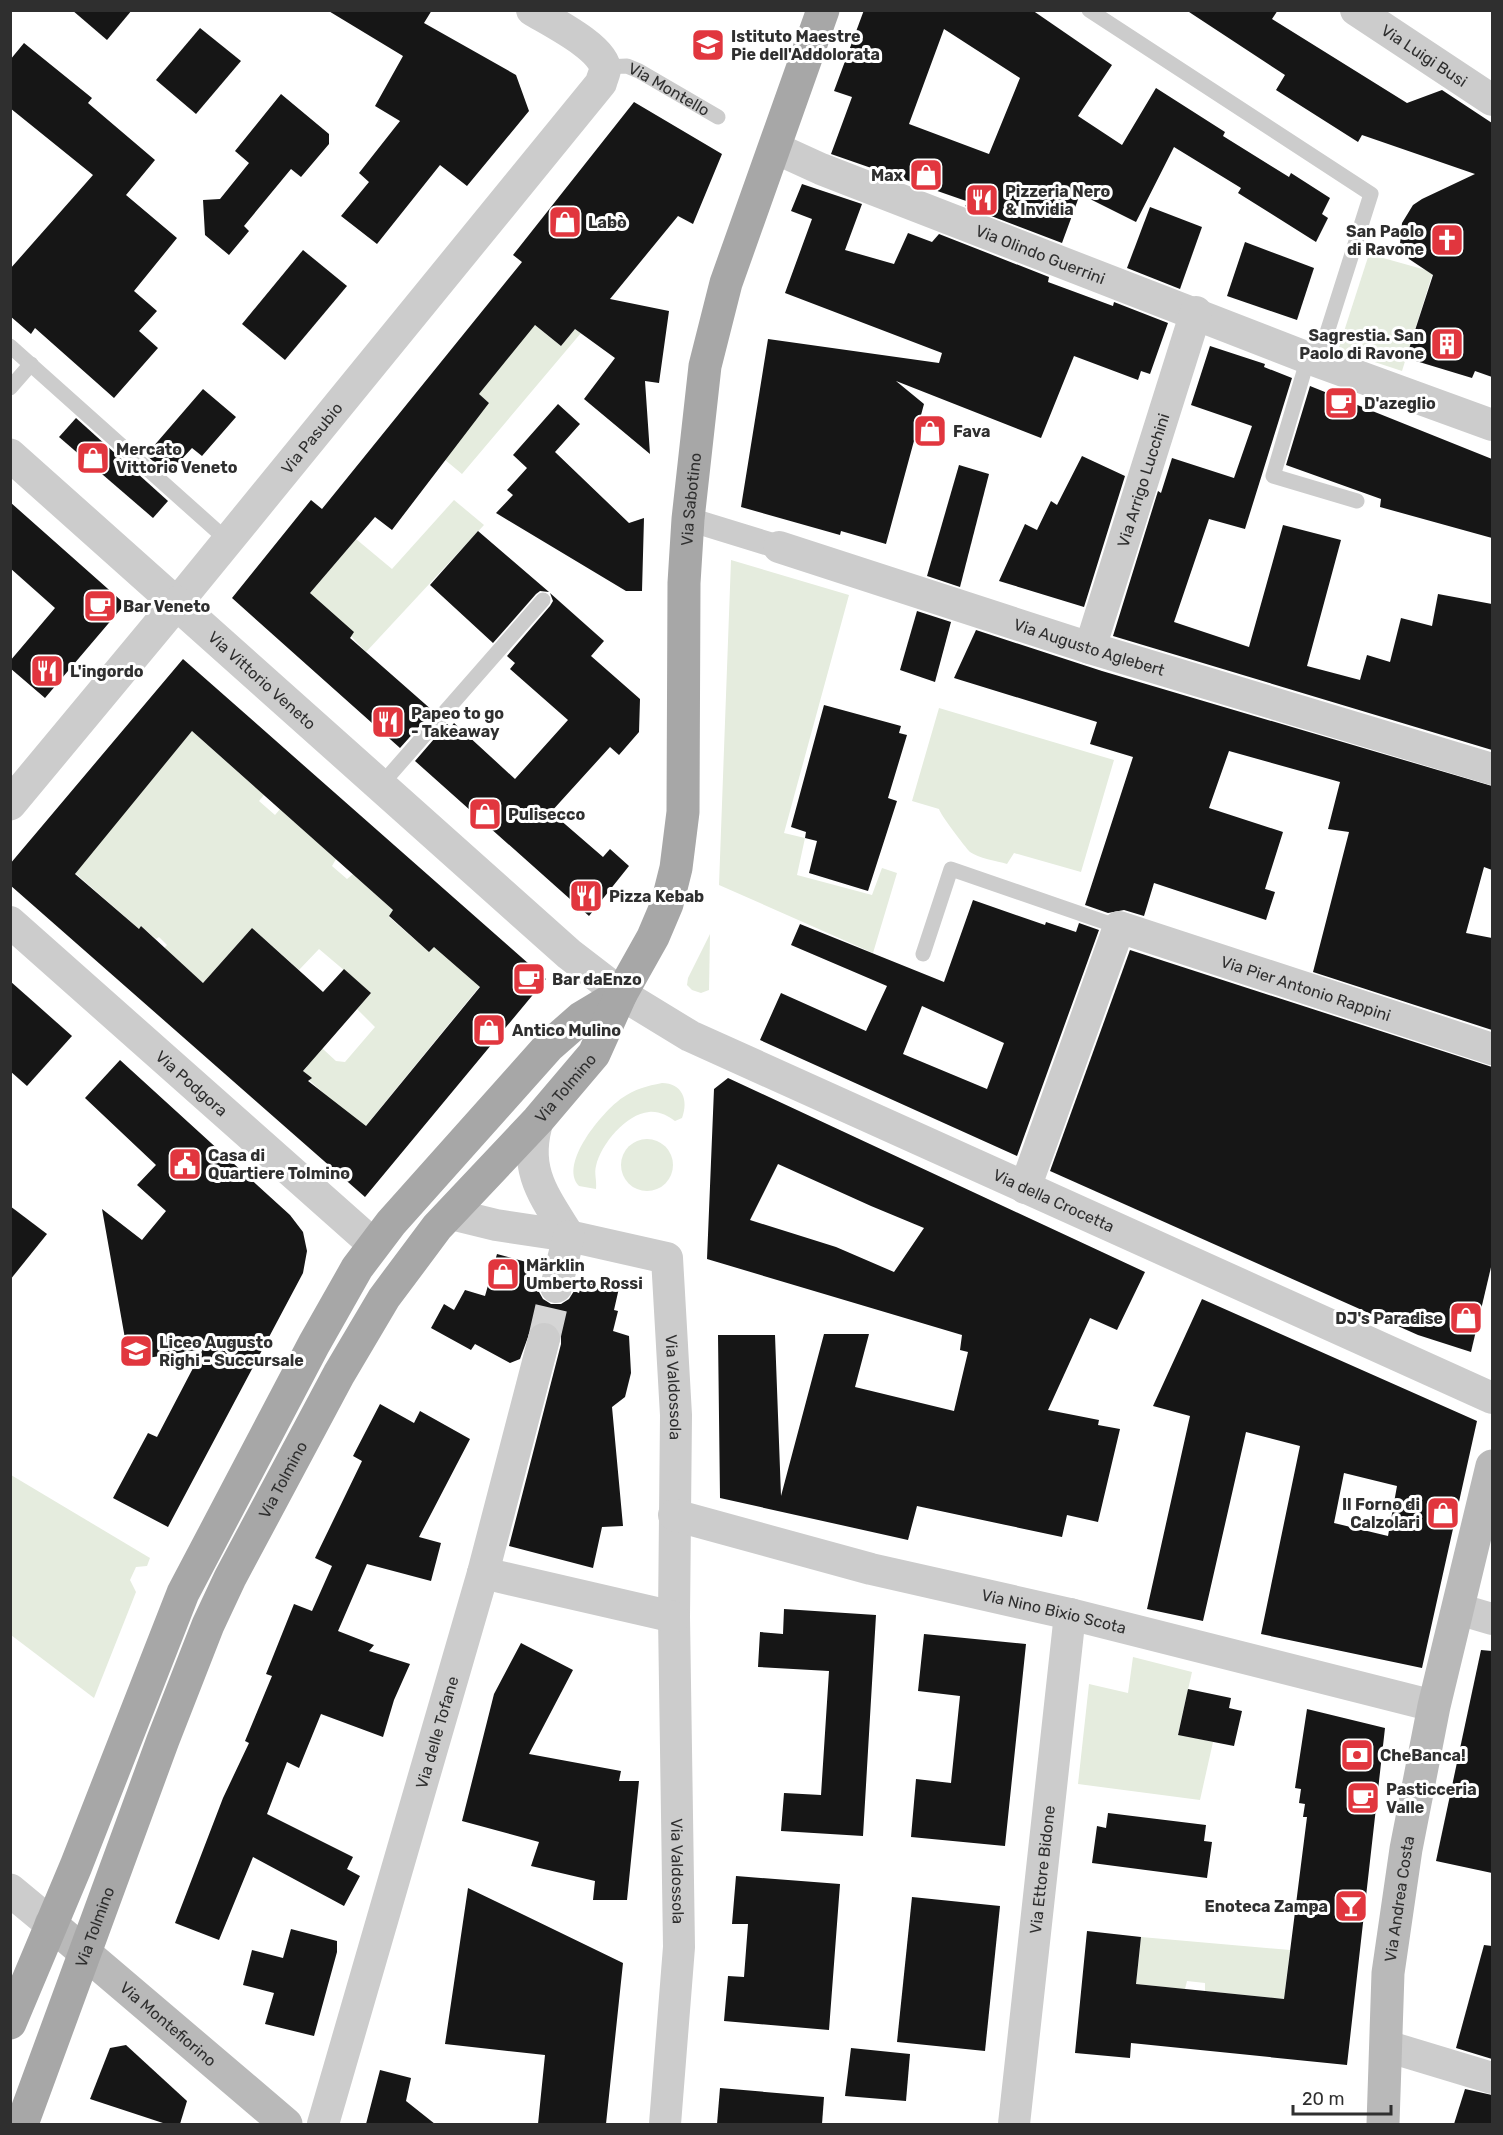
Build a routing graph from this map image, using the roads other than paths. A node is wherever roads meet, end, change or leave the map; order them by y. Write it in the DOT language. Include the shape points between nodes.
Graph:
graph roads {
  1 [pos="532,10"];
  2 [pos="823,10"];
  3 [pos="1089,10"];
  4 [pos="1356,10"];
  5 [pos="605,68"];
  6 [pos="1492,100"];
  7 [pos="718,117"];
  8 [pos="775,148"];
  9 [pos="1196,312"];
  10 [pos="10,346"];
  11 [pos="1313,360"];
  12 [pos="31,364"];
  13 [pos="10,388"];
  14 [pos="1492,425"];
  15 [pos="10,455"];
  16 [pos="1357,501"];
  17 [pos="688,519"];
  18 [pos="227,540"];
  19 [pos="779,547"];
  20 [pos="543,600"];
  21 [pos="177,603"];
  22 [pos="1090,648"];
  23 [pos="1492,769"];
  24 [pos="380,786"];
  25 [pos="10,804"];
  26 [pos="10,922"];
  27 [pos="1119,927"];
  28 [pos="922,954"];
  29 [pos="621,994"];
  30 [pos="1492,1049"];
  31 [pos="538,1120"];
  32 [pos="1025,1188"];
  33 [pos="451,1214"];
  34 [pos="569,1236"];
  35 [pos="373,1244"];
  36 [pos="556,1287"];
  37 [pos="544,1339"];
  38 [pos="1492,1398"];
  39 [pos="1492,1466"];
  40 [pos="674,1515"];
  41 [pos="483,1573"];
  42 [pos="1458,1609"];
  43 [pos="1070,1614"];
  44 [pos="674,1617"];
  45 [pos="1492,1619"];
  46 [pos="1434,1706"];
  47 [pos="10,1890"];
  48 [pos="51,1924"];
  49 [pos="86,1954"];
  50 [pos="10,2023"];
  51 [pos="1386,2046"];
  52 [pos="1492,2078"];
  53 [pos="22,2124"];
  54 [pos="286,2124"];
  55 [pos="323,2124"];
  56 [pos="665,2124"];
  57 [pos="1014,2124"];
  58 [pos="1383,2124"];
  1 -- 5 [label="street, Via Montello" via="584,42 601,58"];
  2 -- 8 [label="main road, Via Sabotino"];
  3 -- 11 [label="lane" via="1371,194"];
  4 -- 6 [label="street, Via Luigi Busi"];
  5 -- 7 [label="lane, Via Montello" via="627,66 639,71"];
  5 -- 18 [label="street, Via Pasubio" via="602,82 588,100"];
  8 -- 9 [label="street, Via Olindo Guerrini"];
  8 -- 17 [label="main road, Via Sabotino" via="710,339"];
  9 -- 11 [label="street, Via Olindo Guerrini"];
  9 -- 22 [label="street, Via Arrigo Lucchini"];
  10 -- 12 [label="lane"];
  11 -- 14 [label="street, Via Olindo Guerrini"];
  11 -- 16 [label="lane" via="1273,476"];
  12 -- 13 [label="lane"];
  12 -- 18 [label="lane"];
  15 -- 21 [label="street, Via Vittorio Veneto"];
  17 -- 19 [label="street, Via Augusto Aglebert"];
  17 -- 29 [label="main road, Via Sabotino" via="680,839 660,922"];
  18 -- 21 [label="street, Via Pasubio"];
  19 -- 22 [label="street, Via Augusto Aglebert"];
  20 -- 24 [label="lane"];
  21 -- 24 [label="street, Via Vittorio Veneto"];
  21 -- 25 [label="street, Via Pasubio"];
  22 -- 23 [label="street, Via Augusto Aglebert"];
  24 -- 29 [label="street, Via Vittorio Veneto" via="569,954"];
  26 -- 35 [label="street, Via Podgora"];
  27 -- 28 [label="lane, Via Pier Antonio Rappini" via="951,869"];
  27 -- 30 [label="street, Via Pier Antonio Rappini"];
  27 -- 32 [label="street"];
  29 -- 31 [label="main road, Via Tolmino" via="594,1054"];
  29 -- 32 [label="street, Via della Crocetta" via="690,1036"];
  29 -- 35 [label="main road" via="581,1018 549,1046"];
  31 -- 33 [label="main road, Via Tolmino"];
  31 -- 34 [label="street" via="532,1144 532,1169"];
  32 -- 38 [label="street, Via della Crocetta"];
  33 -- 34 [label="street, Via Valdossola" via="496,1226"];
  33 -- 49 [label="main road, Via Tolmino" via="420,1248 368,1322 230,1578 183,1690"];
  34 -- 36 [label="street"];
  34 -- 40 [label="street, Via Valdossola" via="667,1257 676,1415"];
  35 -- 48 [label="main road" via="319,1335 183,1593"];
  37 -- 41 [label="street, Via delle Tofane"];
  39 -- 42 [label="main road, Via Andrea Costa"];
  40 -- 43 [label="street, Via Nino Bixio Scota" via="872,1569"];
  40 -- 44 [label="street, Via Valdossola"];
  41 -- 44 [label="street"];
  41 -- 55 [label="street, Via delle Tofane"];
  42 -- 45 [label="street"];
  42 -- 46 [label="main road, Via Andrea Costa"];
  43 -- 46 [label="street, Via Nino Bixio Scota"];
  43 -- 57 [label="street, Via Ettore Bidone"];
  44 -- 56 [label="street, Via Valdossola" via="680,1947"];
  46 -- 51 [label="main road, Via Andrea Costa" via="1406,1849 1388,1973"];
  47 -- 48 [label="street"];
  48 -- 49 [label="main road, Via Montefiorino"];
  48 -- 50 [label="main road"];
  49 -- 53 [label="main road, Via Tolmino"];
  49 -- 54 [label="main road, Via Montefiorino"];
  51 -- 52 [label="street"];
  51 -- 58 [label="main road, Via Andrea Costa"];
}
